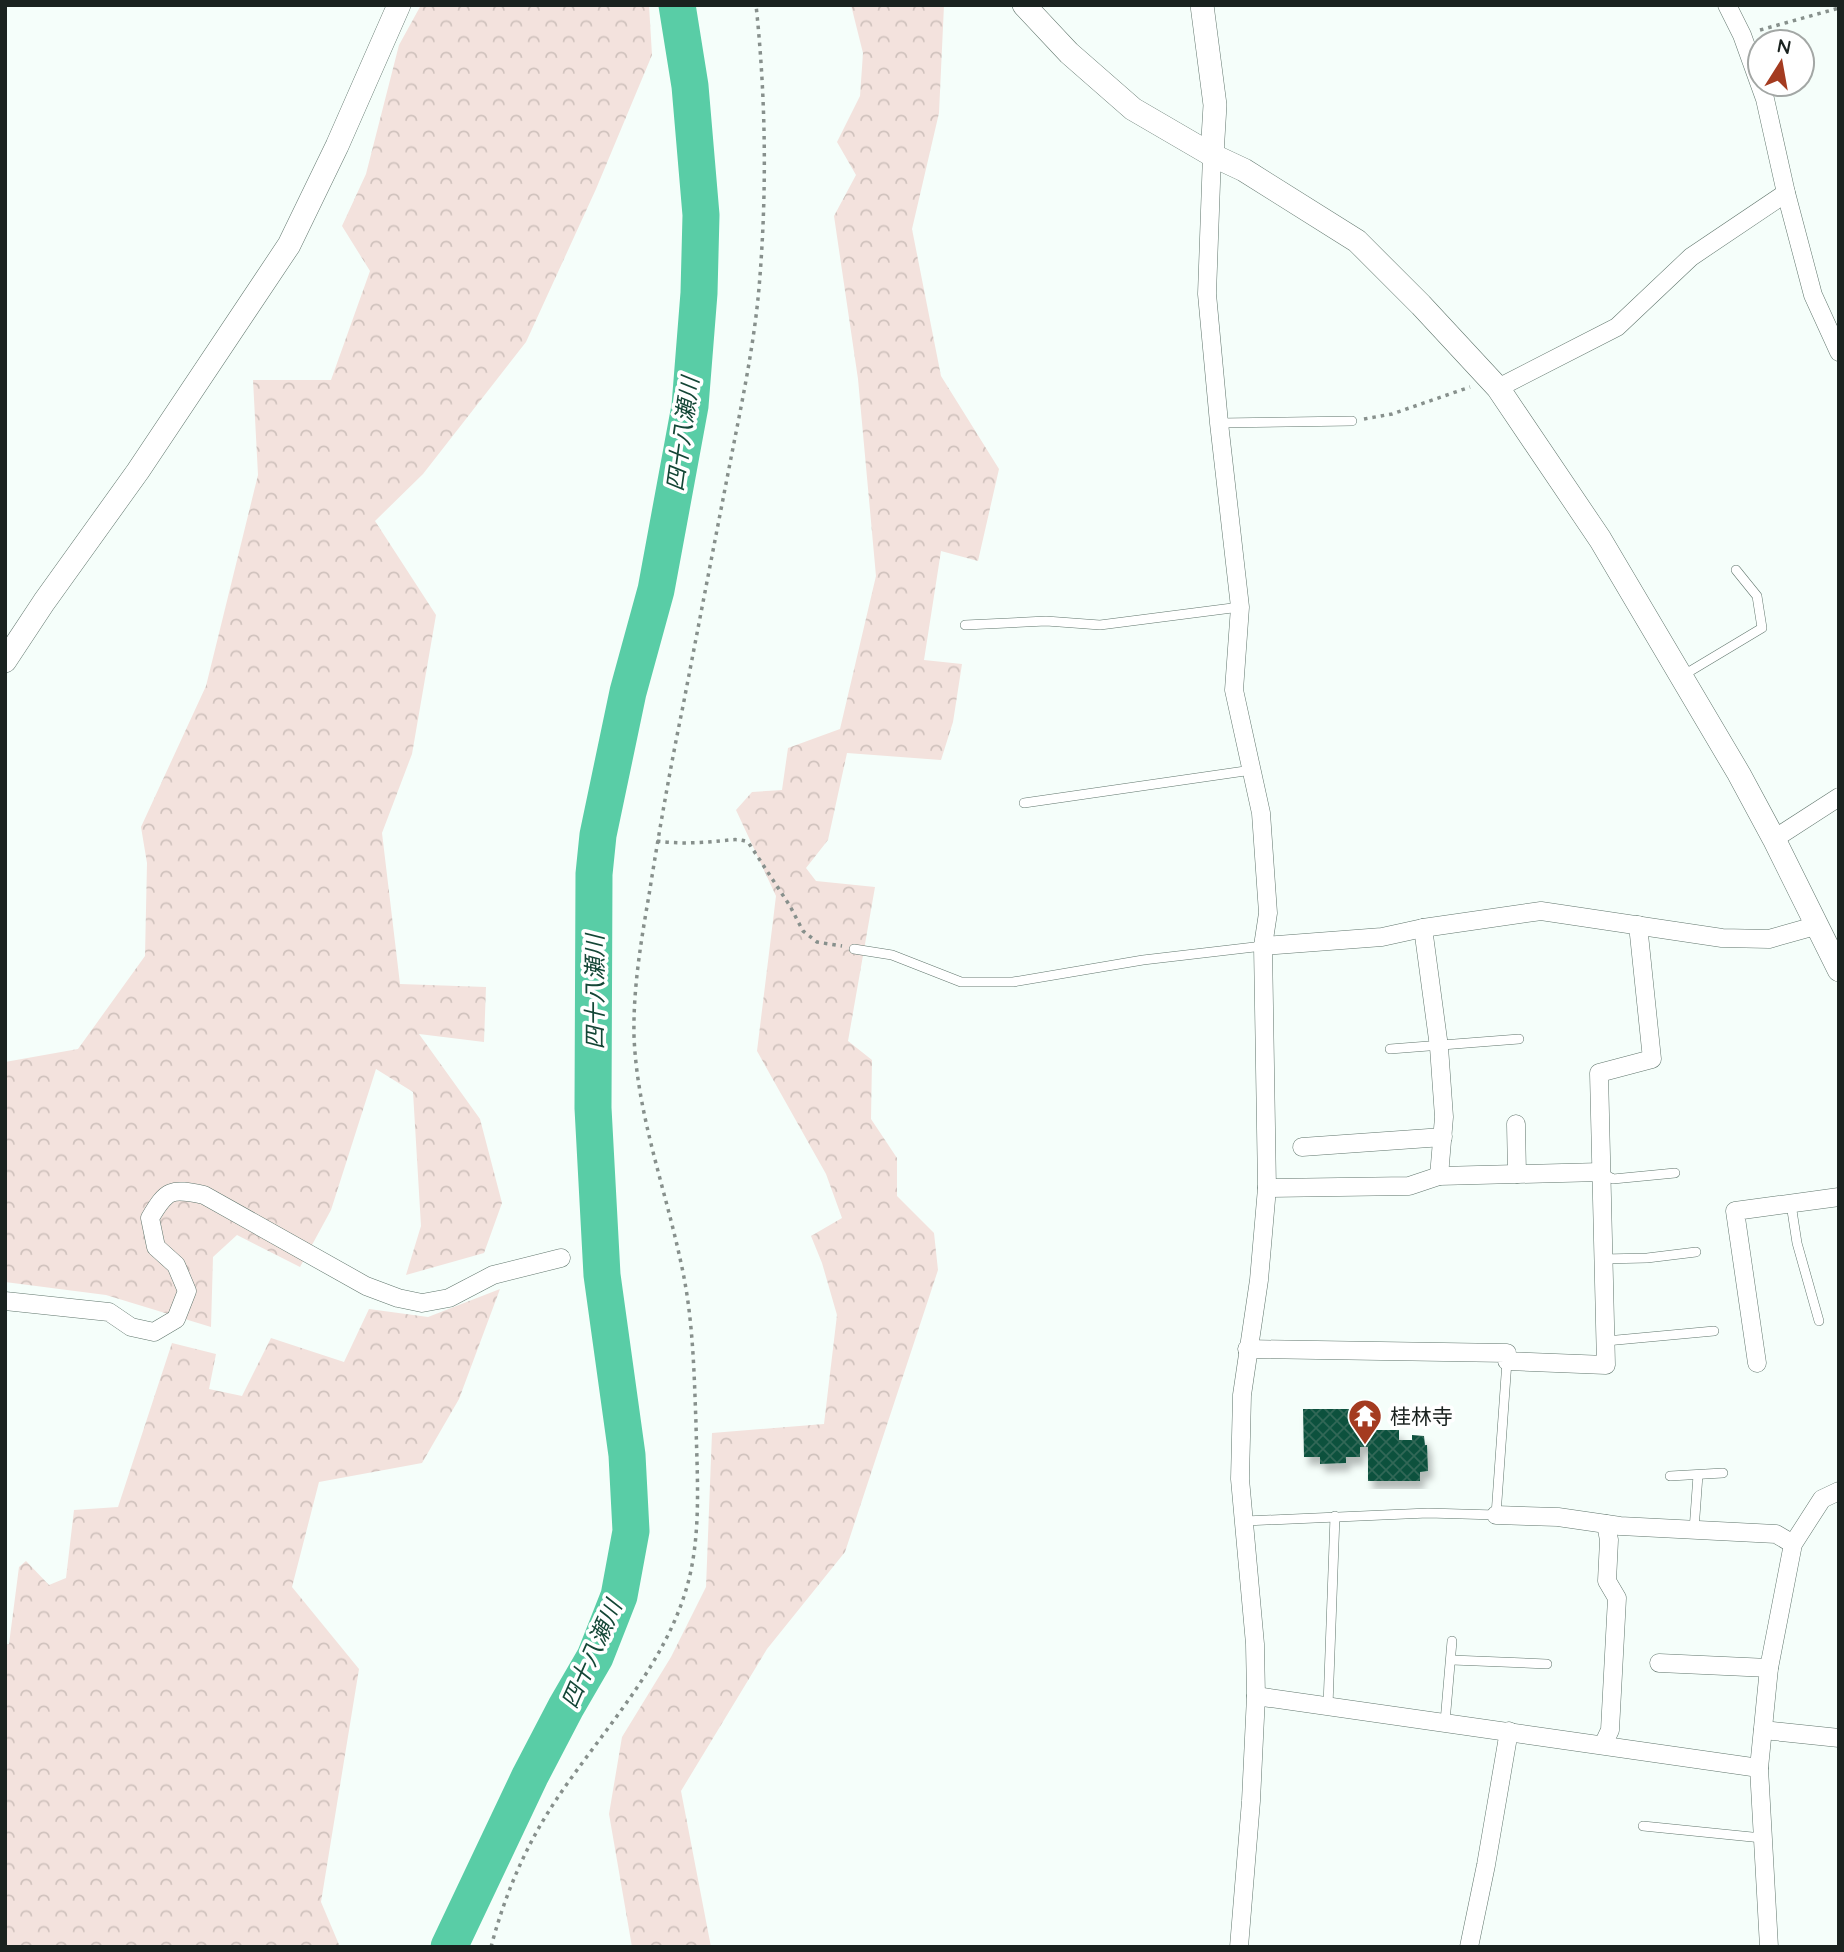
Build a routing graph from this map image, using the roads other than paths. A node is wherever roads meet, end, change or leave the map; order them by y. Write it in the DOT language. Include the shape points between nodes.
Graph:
graph roads {
  1 [pos="399,5"];
  2 [pos="1024,5"];
  3 [pos="1202,5"];
  4 [pos="1727,5"];
  5 [pos="1212,155"];
  6 [pos="1786,193"];
  7 [pos="1839,352"];
  8 [pos="1494,384"];
  9 [pos="1352,421"];
  10 [pos="1219,423"];
  11 [pos="1736,570"];
  12 [pos="1240,607"];
  13 [pos="965,625"];
  14 [pos="5,661"];
  15 [pos="1680,677"];
  16 [pos="1252,770"];
  17 [pos="1839,797"];
  18 [pos="1024,803"];
  19 [pos="1774,839"];
  20 [pos="1638,925"];
  21 [pos="1815,926"];
  22 [pos="1423,929"];
  23 [pos="1263,946"];
  24 [pos="854,948"];
  25 [pos="1839,970"];
  26 [pos="1520,1039"];
  27 [pos="1439,1047"];
  28 [pos="1390,1049"];
  29 [pos="1516,1124"];
  30 [pos="1443,1137"];
  31 [pos="1302,1147"];
  32 [pos="1601,1172"];
  33 [pos="1675,1173"];
  34 [pos="1517,1174"];
  35 [pos="1439,1176"];
  36 [pos="1268,1188"];
  37 [pos="1839,1197"];
  38 [pos="1791,1203"];
  39 [pos="1696,1252"];
  40 [pos="561,1258"];
  41 [pos="1603,1259"];
  42 [pos="5,1301"];
  43 [pos="1819,1321"];
  44 [pos="1714,1331"];
  45 [pos="1606,1341"];
  46 [pos="1247,1349"];
  47 [pos="1507,1361"];
  48 [pos="1757,1363"];
  49 [pos="1723,1473"];
  50 [pos="1698,1475"];
  51 [pos="1670,1476"];
  52 [pos="1839,1491"];
  53 [pos="1496,1515"];
  54 [pos="1335,1516"];
  55 [pos="1245,1521"];
  56 [pos="1606,1524"];
  57 [pos="1694,1530"];
  58 [pos="1793,1544"];
  59 [pos="1452,1641"];
  60 [pos="1452,1660"];
  61 [pos="1659,1663"];
  62 [pos="1547,1664"];
  63 [pos="1769,1668"];
  64 [pos="1256,1696"];
  65 [pos="1328,1706"];
  66 [pos="1445,1722"];
  67 [pos="1763,1730"];
  68 [pos="1509,1731"];
  69 [pos="1839,1738"];
  70 [pos="1603,1745"];
  71 [pos="1759,1768"];
  72 [pos="1643,1826"];
  73 [pos="1762,1838"];
  74 [pos="1239,1947"];
  75 [pos="1469,1947"];
  76 [pos="1769,1947"];
  1 -- 14 [label="street" via="289,245"];
  2 -- 5 [label="street" via="1069,53 1133,109"];
  3 -- 5 [label="street" via="1215,105"];
  4 -- 6 [label="street" via="1765,99"];
  5 -- 8 [label="street" via="1357,241"];
  5 -- 10 [label="street" via="1207,294"];
  6 -- 7 [label="street" via="1813,295"];
  6 -- 8 [label="street" via="1691,257 1617,327"];
  8 -- 15 [label="street" via="1600,539"];
  9 -- 10 [label="lane"];
  10 -- 12 [label="street"];
  11 -- 15 [label="lane" via="1756,596 1762,628"];
  12 -- 13 [label="lane" via="1100,625 1046,621"];
  12 -- 16 [label="street" via="1234,690"];
  15 -- 19 [label="street"];
  16 -- 18 [label="lane"];
  16 -- 23 [label="street" via="1261,813 1268,913"];
  17 -- 19 [label="street"];
  19 -- 21 [label="street"];
  20 -- 21 [label="street" via="1692,935 1769,939"];
  20 -- 22 [label="street" via="1541,911"];
  20 -- 32 [label="street" via="1652,1059 1599,1073"];
  21 -- 25 [label="street"];
  22 -- 23 [label="street" via="1381,937"];
  22 -- 27 [label="street"];
  23 -- 24 [label="lane" via="1013,982 961,982 892,955"];
  23 -- 36 [label="street"];
  26 -- 27 [label="lane"];
  27 -- 28 [label="lane"];
  27 -- 30 [label="street"];
  29 -- 34 [label="street"];
  30 -- 31 [label="street"];
  30 -- 35 [label="street"];
  32 -- 33 [label="lane" via="1613,1179"];
  32 -- 34 [label="street"];
  32 -- 41 [label="street"];
  34 -- 35 [label="street"];
  35 -- 36 [label="street" via="1409,1186"];
  36 -- 46 [label="street"];
  37 -- 38 [label="street"];
  38 -- 43 [label="lane"];
  38 -- 48 [label="street" via="1735,1211"];
  39 -- 41 [label="lane"];
  40 -- 42 [label="street" via="493,1275 449,1298 422,1303 366,1286 204,1195 180,1190 163,1197 150,1219 156,1247 176,1265 187,1291 176,1319 154,1332 131,1327 109,1312"];
  41 -- 45 [label="street"];
  44 -- 45 [label="lane"];
  45 -- 47 [label="street" via="1606,1365"];
  46 -- 47 [label="street" via="1507,1353"];
  46 -- 55 [label="street" via="1240,1479"];
  47 -- 53 [label="lane"];
  49 -- 50 [label="lane"];
  50 -- 51 [label="lane"];
  50 -- 57 [label="lane"];
  52 -- 58 [label="street" via="1822,1499"];
  53 -- 54 [label="lane"];
  53 -- 56 [label="street"];
  54 -- 55 [label="lane"];
  54 -- 65 [label="lane"];
  55 -- 64 [label="street"];
  56 -- 57 [label="street"];
  56 -- 70 [label="street" via="1607,1581 1617,1598 1610,1730"];
  57 -- 58 [label="street" via="1776,1534"];
  58 -- 63 [label="street"];
  59 -- 60 [label="lane"];
  60 -- 62 [label="lane"];
  60 -- 66 [label="lane"];
  61 -- 63 [label="street" via="1684,1656"];
  63 -- 67 [label="street"];
  64 -- 65 [label="street"];
  64 -- 74 [label="street"];
  65 -- 66 [label="street"];
  66 -- 68 [label="street"];
  67 -- 69 [label="street"];
  67 -- 71 [label="street"];
  68 -- 70 [label="street"];
  68 -- 75 [label="street"];
  70 -- 71 [label="street"];
  71 -- 73 [label="street"];
  72 -- 73 [label="lane"];
  73 -- 76 [label="street"];
}
